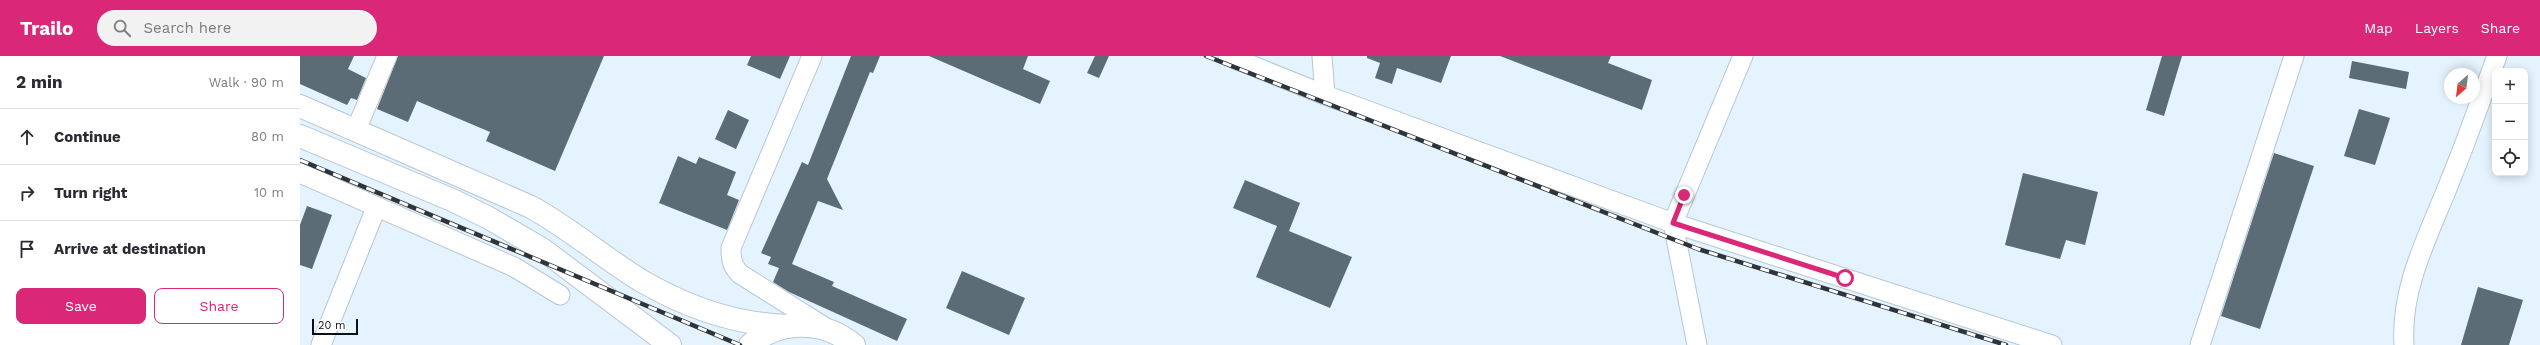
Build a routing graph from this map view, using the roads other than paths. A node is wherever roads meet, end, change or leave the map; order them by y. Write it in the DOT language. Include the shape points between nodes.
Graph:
graph roads {
  1 [pos="388,56"];
  2 [pos="812,56"];
  3 [pos="1228,56"];
  4 [pos="1322,56"];
  5 [pos="1744,56"];
  6 [pos="2294,56"];
  7 [pos="2496,56"];
  8 [pos="1325,95"];
  9 [pos="300,106"];
  10 [pos="356,130"];
  11 [pos="300,136"];
  12 [pos="300,173"];
  13 [pos="376,208"];
  14 [pos="1673,223"];
  15 [pos="560,295"];
  16 [pos="790,326"];
  17 [pos="829,330"];
  18 [pos="321,345"];
  19 [pos="670,345"];
  20 [pos="750,345"];
  21 [pos="854,345"];
  22 [pos="1697,345"];
  23 [pos="2052,345"];
  24 [pos="2200,345"];
  25 [pos="2404,345"];
  1 -- 10 [label="street"];
  2 -- 17 [label="street" via="731,248 731,259 734,268 740,274"];
  3 -- 8 [label="street"];
  4 -- 8 [label="street"];
  5 -- 14 [label="street"];
  6 -- 24 [label="street"];
  7 -- 25 [label="street" via="2453,175 2414,272 2402,323"];
  8 -- 14 [label="street"];
  9 -- 10 [label="highway"];
  10 -- 16 [label="highway" via="531,207 558,222 638,279 664,293 747,323"];
  11 -- 19 [label="highway" via="487,217 542,249"];
  12 -- 13 [label="street"];
  13 -- 15 [label="street" via="514,267"];
  13 -- 18 [label="street"];
  14 -- 22 [label="street"];
  14 -- 23 [label="street"];
  16 -- 17 [label="highway" via="810,326"];
  16 -- 20 [label="highway" via="771,332"];
  17 -- 21 [label="highway"];
}
